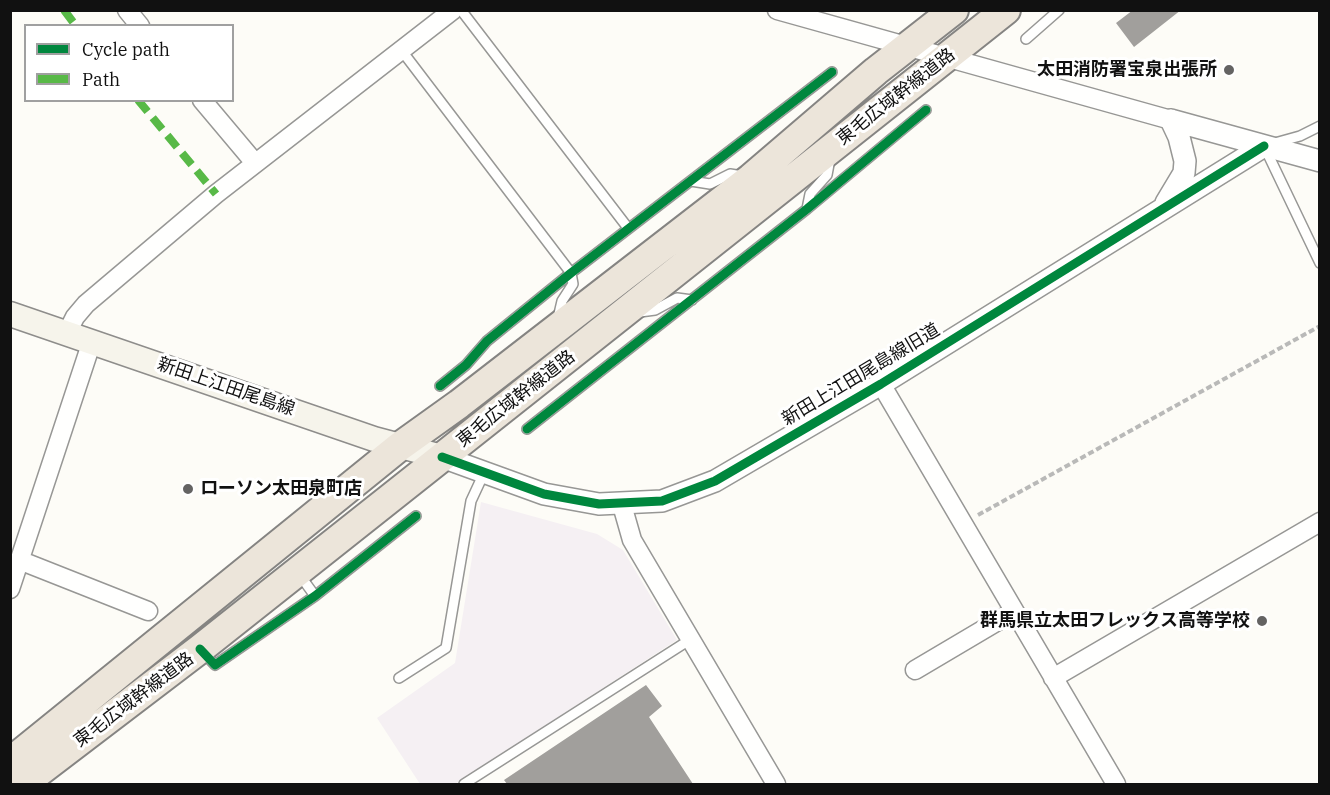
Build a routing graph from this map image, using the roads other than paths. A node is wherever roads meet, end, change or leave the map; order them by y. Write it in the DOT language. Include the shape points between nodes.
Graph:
graph roads {
  1 [pos="127,10"];
  2 [pos="453,10"];
  3 [pos="461,10"];
  4 [pos="777,10"];
  5 [pos="954,10"];
  6 [pos="1006,10"];
  7 [pos="1059,10"];
  8 [pos="138,24"];
  9 [pos="1026,39"];
  10 [pos="908,47"];
  11 [pos="402,51"];
  12 [pos="949,57"];
  13 [pos="832,72"];
  14 [pos="204,102"];
  15 [pos="926,110"];
  16 [pos="1171,120"];
  17 [pos="1320,126"];
  18 [pos="1264,146"];
  19 [pos="831,147"];
  20 [pos="1320,161"];
  21 [pos="255,164"];
  22 [pos="751,178"];
  23 [pos="691,181"];
  24 [pos="807,209"];
  25 [pos="1141,221"];
  26 [pos="628,228"];
  27 [pos="1320,263"];
  28 [pos="571,273"];
  29 [pos="692,300"];
  30 [pos="10,314"];
  31 [pos="623,314"];
  32 [pos="556,327"];
  33 [pos="67,333"];
  34 [pos="92,341"];
  35 [pos="880,384"];
  36 [pos="440,386"];
  37 [pos="526,429"];
  38 [pos="399,447"];
  39 [pos="442,457"];
  40 [pos="484,473"];
  41 [pos="622,505"];
  42 [pos="416,516"];
  43 [pos="1320,522"];
  44 [pos="19,560"];
  45 [pos="298,572"];
  46 [pos="10,589"];
  47 [pos="315,596"];
  48 [pos="148,611"];
  49 [pos="1013,612"];
  50 [pos="691,639"];
  51 [pos="200,649"];
  52 [pos="915,670"];
  53 [pos="399,678"];
  54 [pos="1053,678"];
  55 [pos="10,762"];
  56 [pos="23,784"];
  57 [pos="464,784"];
  58 [pos="776,784"];
  59 [pos="1116,784"];
  1 -- 8 [label="street"];
  2 -- 11 [label="street"];
  3 -- 26 [label="lane"];
  4 -- 10 [label="street"];
  5 -- 10 [label="highway, 東毛広域幹線道路"];
  6 -- 12 [label="highway, 東毛広域幹線道路"];
  7 -- 9 [label="lane"];
  10 -- 12 [label="street"];
  10 -- 22 [label="highway, 東毛広域幹線道路"];
  11 -- 21 [label="street"];
  11 -- 28 [label="lane"];
  12 -- 16 [label="street"];
  12 -- 19 [label="highway, 東毛広域幹線道路"];
  13 -- 23 [label="lane"];
  14 -- 21 [label="street"];
  15 -- 24 [label="lane"];
  16 -- 18 [label="street"];
  16 -- 25 [label="street" via="1182,148 1184,173 1165,204"];
  17 -- 18 [label="lane"];
  18 -- 20 [label="street"];
  18 -- 25 [label="street, 新田上江田尾島線旧道"];
  18 -- 27 [label="lane"];
  19 -- 24 [label="lane" via="827,176 810,194"];
  19 -- 31 [label="highway, 東毛広域幹線道路"];
  21 -- 33 [label="street" via="86,304"];
  22 -- 23 [label="lane" via="730,174 710,184"];
  22 -- 32 [label="highway, 東毛広域幹線道路"];
  23 -- 26 [label="lane"];
  24 -- 29 [label="lane"];
  25 -- 35 [label="street, 新田上江田尾島線旧道"];
  26 -- 28 [label="lane"];
  28 -- 32 [label="lane" via="573,284 562,301"];
  28 -- 36 [label="lane" via="487,341"];
  29 -- 31 [label="lane" via="677,298 655,310"];
  29 -- 37 [label="lane"];
  30 -- 33 [label="main road, 新田上江田尾島線"];
  31 -- 39 [label="highway, 東毛広域幹線道路"];
  32 -- 38 [label="highway, 東毛広域幹線道路"];
  33 -- 34 [label="main road, 新田上江田尾島線"];
  34 -- 38 [label="main road, 新田上江田尾島線"];
  34 -- 44 [label="street"];
  35 -- 41 [label="street, 新田上江田尾島線旧道" via="715,481 662,501"];
  35 -- 49 [label="street"];
  38 -- 39 [label="main road, 新田上江田尾島線"];
  38 -- 55 [label="highway, 東毛広域幹線道路"];
  39 -- 40 [label="street, 新田上江田尾島線旧道"];
  39 -- 45 [label="highway, 東毛広域幹線道路"];
  40 -- 41 [label="street, 新田上江田尾島線旧道" via="573,501"];
  40 -- 53 [label="lane" via="471,501 446,648"];
  41 -- 50 [label="street" via="632,540"];
  42 -- 47 [label="lane"];
  43 -- 54 [label="street"];
  44 -- 46 [label="street"];
  44 -- 48 [label="street"];
  45 -- 47 [label="lane"];
  45 -- 51 [label="highway, 東毛広域幹線道路"];
  47 -- 51 [label="lane" via="215,665"];
  49 -- 52 [label="street"];
  49 -- 54 [label="street"];
  50 -- 57 [label="lane"];
  50 -- 58 [label="street"];
  51 -- 56 [label="highway, 東毛広域幹線道路"];
  54 -- 59 [label="street"];
}
